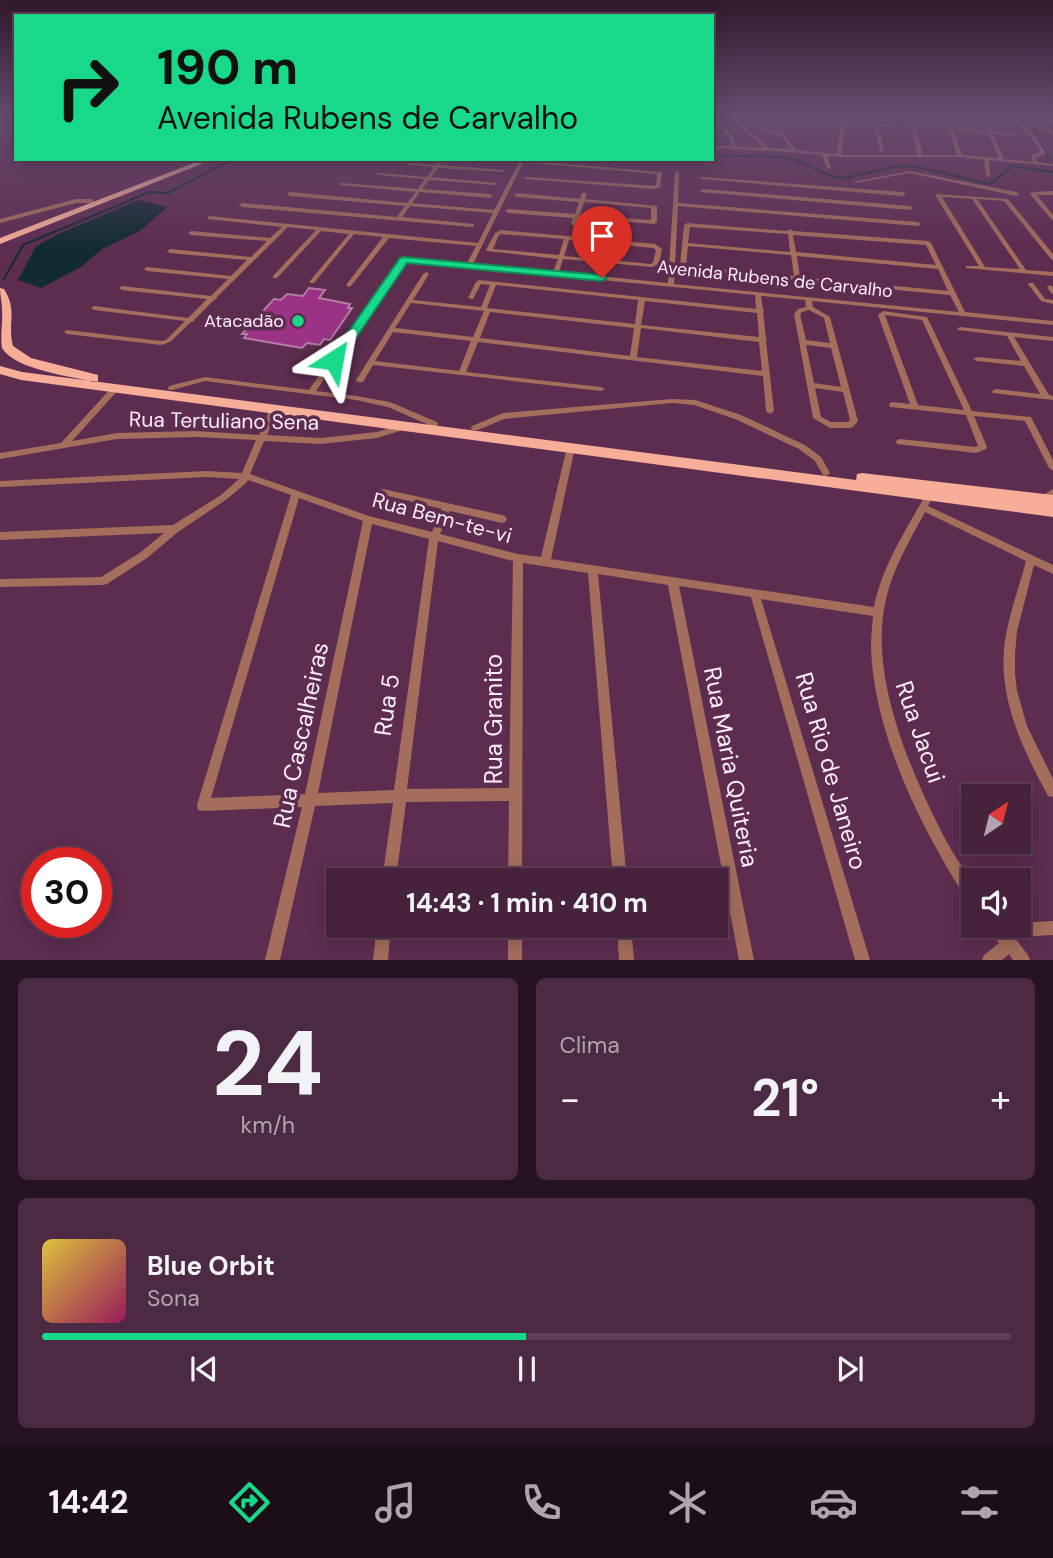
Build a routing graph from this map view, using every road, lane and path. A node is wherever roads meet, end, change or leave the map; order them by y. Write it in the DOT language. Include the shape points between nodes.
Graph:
graph roads {
  1 [pos="198,161"];
  2 [pos="206,161"];
  3 [pos="441,161"];
  4 [pos="522,161"];
  5 [pos="826,161"];
  6 [pos="986,161"];
  7 [pos="1022,161"];
  8 [pos="533,162"];
  9 [pos="1035,162"];
  10 [pos="580,163"];
  11 [pos="410,164"];
  12 [pos="1053,165"];
  13 [pos="437,166"];
  14 [pos="594,167"];
  15 [pos="829,168"];
  16 [pos="504,171"];
  17 [pos="677,172"];
  18 [pos="378,174"];
  19 [pos="988,176"];
  20 [pos="428,178"];
  21 [pos="527,178"];
  22 [pos="659,180"];
  23 [pos="677,181"];
  24 [pos="855,182"];
  25 [pos="590,183"];
  26 [pos="341,184"];
  27 [pos="496,184"];
  28 [pos="822,187"];
  29 [pos="418,191"];
  30 [pos="703,191"];
  31 [pos="1053,193"];
  32 [pos="290,194"];
  33 [pos="1016,194"];
  34 [pos="517,195"];
  35 [pos="490,196"];
  36 [pos="583,197"];
  37 [pos="631,197"];
  38 [pos="973,197"];
  39 [pos="91,201"];
  40 [pos="826,202"];
  41 [pos="1050,202"];
  42 [pos="409,204"];
  43 [pos="629,204"];
  44 [pos="676,204"];
  45 [pos="1042,204"];
  46 [pos="242,205"];
  47 [pos="703,206"];
  48 [pos="910,208"];
  49 [pos="70,211"];
  50 [pos="495,212"];
  51 [pos="508,212"];
  52 [pos="655,215"];
  53 [pos="830,216"];
  54 [pos="576,217"];
  55 [pos="675,217"];
  56 [pos="210,218"];
  57 [pos="1053,218"];
  58 [pos="398,219"];
  59 [pos="0,221"];
  60 [pos="624,221"];
  61 [pos="574,224"];
  62 [pos="472,225"];
  63 [pos="286,226"];
  64 [pos="320,229"];
  65 [pos="0,230"];
  66 [pos="624,230"];
  67 [pos="790,231"];
  68 [pos="352,232"];
  69 [pos="191,233"];
  70 [pos="565,233"];
  71 [pos="387,236"];
  72 [pos="0,240"];
  73 [pos="271,240"];
  74 [pos="612,242"];
  75 [pos="685,244"];
  76 [pos="479,245"];
  77 [pos="170,251"];
  78 [pos="793,254"];
  79 [pos="560,258"];
  80 [pos="1053,258"];
  81 [pos="252,259"];
  82 [pos="608,262"];
  83 [pos="470,264"];
  84 [pos="938,267"];
  85 [pos="968,267"];
  86 [pos="148,268"];
  87 [pos="983,268"];
  88 [pos="1024,271"];
  89 [pos="556,273"];
  90 [pos="426,274"];
  91 [pos="1053,274"];
  92 [pos="275,277"];
  93 [pos="234,278"];
  94 [pos="797,279"];
  95 [pos="312,282"];
  96 [pos="494,283"];
  97 [pos="1031,284"];
  98 [pos="349,285"];
  99 [pos="671,285"];
  100 [pos="122,288"];
  101 [pos="0,291"];
  102 [pos="758,293"];
  103 [pos="952,293"];
  104 [pos="214,298"];
  105 [pos="471,298"];
  106 [pos="808,298"];
  107 [pos="642,299"];
  108 [pos="409,301"];
  109 [pos="1053,302"];
  110 [pos="94,308"];
  111 [pos="810,308"];
  112 [pos="485,310"];
  113 [pos="761,311"];
  114 [pos="963,314"];
  115 [pos="192,320"];
  116 [pos="1053,323"];
  117 [pos="638,326"];
  118 [pos="960,329"];
  119 [pos="391,330"];
  120 [pos="66,332"];
  121 [pos="1009,334"];
  122 [pos="474,339"];
  123 [pos="1053,339"];
  124 [pos="764,340"];
  125 [pos="802,342"];
  126 [pos="835,346"];
  127 [pos="634,358"];
  128 [pos="977,359"];
  129 [pos="370,363"];
  130 [pos="1026,364"];
  131 [pos="0,368"];
  132 [pos="461,374"];
  133 [pos="767,374"];
  134 [pos="0,376"];
  135 [pos="21,376"];
  136 [pos="99,379"];
  137 [pos="360,380"];
  138 [pos="810,385"];
  139 [pos="116,388"];
  140 [pos="172,388"];
  141 [pos="601,389"];
  142 [pos="845,390"];
  143 [pos="996,391"];
  144 [pos="311,392"];
  145 [pos="1049,398"];
  146 [pos="893,405"];
  147 [pos="915,407"];
  148 [pos="274,410"];
  149 [pos="770,411"];
  150 [pos="968,412"];
  151 [pos="434,424"];
  152 [pos="406,426"];
  153 [pos="475,428"];
  154 [pos="262,440"];
  155 [pos="900,442"];
  156 [pos="63,445"];
  157 [pos="571,447"];
  158 [pos="0,456"];
  159 [pos="1053,468"];
  160 [pos="826,473"];
  161 [pos="246,475"];
  162 [pos="0,484"];
  163 [pos="383,492"];
  164 [pos="296,493"];
  165 [pos="926,501"];
  166 [pos="1050,503"];
  167 [pos="448,506"];
  168 [pos="368,519"];
  169 [pos="502,519"];
  170 [pos="175,529"];
  171 [pos="0,536"];
  172 [pos="434,537"];
  173 [pos="518,558"];
  174 [pos="1031,559"];
  175 [pos="545,562"];
  176 [pos="1053,570"];
  177 [pos="593,571"];
  178 [pos="0,583"];
  179 [pos="673,583"];
  180 [pos="755,595"];
  181 [pos="878,612"];
  182 [pos="1053,791"];
  183 [pos="516,794"];
  184 [pos="398,796"];
  185 [pos="310,800"];
  186 [pos="389,868"];
  187 [pos="515,868"];
  188 [pos="619,868"];
  189 [pos="961,877"];
  190 [pos="1031,929"];
  191 [pos="1053,929"];
  192 [pos="383,938"];
  193 [pos="515,938"];
  194 [pos="625,938"];
  195 [pos="1004,938"];
  196 [pos="1009,945"];
  197 [pos="272,960"];
  198 [pos="380,960"];
  199 [pos="514,960"];
  200 [pos="627,960"];
  201 [pos="747,960"];
  202 [pos="863,960"];
  203 [pos="989,960"];
  204 [pos="1023,960"];
  1 -- 39 [label="highway"];
  2 -- 49 [label="highway"];
  3 -- 13 [label="street"];
  4 -- 50 [label="street"];
  5 -- 15 [label="street"];
  6 -- 19 [label="street"];
  7 -- 9 [label="street"];
  8 -- 10 [label="street"];
  9 -- 12 [label="street"];
  10 -- 14 [label="street"];
  11 -- 13 [label="street"];
  13 -- 16 [label="street"];
  13 -- 20 [label="street"];
  14 -- 22 [label="street" via="658,172"];
  14 -- 25 [label="street"];
  17 -- 23 [label="street"];
  18 -- 20 [label="street"];
  20 -- 27 [label="street"];
  20 -- 29 [label="street"];
  21 -- 25 [label="street"];
  22 -- 23 [label="street"];
  22 -- 25 [label="street" via="655,188"];
  23 -- 44 [label="street"];
  24 -- 33 [label="street" via="910,172"];
  26 -- 29 [label="street"];
  28 -- 30 [label="street" via="703,177"];
  28 -- 40 [label="street"];
  28 -- 48 [label="street" via="902,192"];
  29 -- 35 [label="street"];
  29 -- 42 [label="street"];
  30 -- 40 [label="street"];
  30 -- 47 [label="street"];
  31 -- 45 [label="street" via="1033,194"];
  32 -- 42 [label="street"];
  34 -- 36 [label="street"];
  36 -- 43 [label="street"];
  36 -- 54 [label="street"];
  37 -- 43 [label="street"];
  38 -- 80 [label="street" via="1007,201"];
  38 -- 87 [label="street" via="938,195"];
  38 -- 88 [label="street"];
  39 -- 49 [label="highway"];
  39 -- 59 [label="street"];
  40 -- 48 [label="street"];
  40 -- 53 [label="street"];
  41 -- 45 [label="street"];
  42 -- 50 [label="street"];
  42 -- 58 [label="street"];
  43 -- 52 [label="street" via="654,206"];
  44 -- 47 [label="street"];
  44 -- 55 [label="street"];
  45 -- 57 [label="street"];
  46 -- 58 [label="street"];
  47 -- 53 [label="street"];
  48 -- 53 [label="street" via="918,224"];
  49 -- 65 [label="highway"];
  49 -- 72 [label="highway"];
  50 -- 76 [label="street"];
  51 -- 54 [label="street"];
  52 -- 55 [label="street"];
  52 -- 60 [label="street" via="652,223"];
  54 -- 60 [label="street"];
  54 -- 61 [label="street"];
  55 -- 99 [label="street"];
  56 -- 63 [label="street"];
  58 -- 62 [label="street"];
  60 -- 66 [label="street"];
  63 -- 64 [label="street"];
  63 -- 73 [label="street"];
  64 -- 68 [label="street"];
  64 -- 92 [label="street"];
  67 -- 75 [label="street" via="690,223"];
  67 -- 78 [label="street"];
  67 -- 84 [label="street" via="928,243"];
  68 -- 71 [label="street"];
  68 -- 95 [label="street"];
  69 -- 73 [label="street"];
  70 -- 74 [label="street"];
  70 -- 79 [label="street"];
  70 -- 79 [label="street" via="500,232 489,249"];
  71 -- 76 [label="street"];
  71 -- 98 [label="street"];
  73 -- 81 [label="street"];
  74 -- 82 [label="street"];
  74 -- 82 [label="street" via="658,247 656,264"];
  75 -- 78 [label="street"];
  75 -- 94 [label="street" via="686,268"];
  76 -- 83 [label="street"];
  77 -- 81 [label="street"];
  78 -- 84 [label="street"];
  78 -- 94 [label="street"];
  79 -- 82 [label="street"];
  79 -- 89 [label="street"];
  81 -- 93 [label="street"];
  83 -- 89 [label="street, Avenida Rubens de Carvalho"];
  83 -- 144 [label="street, Avenida Rubens de Carvalho" via="402,261"];
  84 -- 103 [label="street"];
  85 -- 87 [label="street"];
  86 -- 93 [label="street"];
  87 -- 88 [label="street"];
  88 -- 91 [label="street"];
  89 -- 99 [label="street, Avenida Rubens de Carvalho"];
  90 -- 108 [label="street"];
  93 -- 104 [label="street"];
  94 -- 103 [label="street"];
  96 -- 105 [label="street" via="479,282"];
  96 -- 107 [label="street"];
  96 -- 112 [label="street"];
  97 -- 109 [label="street" via="1043,300"];
  99 -- 102 [label="street, Avenida Rubens de Carvalho"];
  100 -- 104 [label="street"];
  101 -- 136 [label="highway" via="8,307 5,342 11,352 29,362"];
  102 -- 106 [label="street, Avenida Rubens de Carvalho"];
  102 -- 113 [label="street"];
  103 -- 114 [label="street"];
  104 -- 115 [label="street"];
  106 -- 111 [label="street"];
  106 -- 114 [label="street, Avenida Rubens de Carvalho"];
  107 -- 113 [label="street"];
  107 -- 117 [label="street"];
  108 -- 112 [label="street"];
  108 -- 119 [label="street"];
  110 -- 115 [label="street"];
  111 -- 125 [label="street" via="797,314"];
  111 -- 126 [label="street" via="827,317"];
  112 -- 117 [label="street"];
  112 -- 122 [label="street"];
  113 -- 124 [label="street"];
  114 -- 116 [label="street, Avenida Rubens de Carvalho"];
  115 -- 120 [label="street" via="163,343"];
  117 -- 124 [label="street"];
  117 -- 127 [label="street"];
  118 -- 121 [label="street"];
  119 -- 122 [label="street"];
  119 -- 129 [label="street"];
  121 -- 123 [label="street"];
  121 -- 130 [label="street"];
  122 -- 127 [label="street"];
  122 -- 132 [label="street"];
  124 -- 133 [label="street"];
  125 -- 126 [label="street"];
  125 -- 138 [label="street"];
  126 -- 142 [label="street"];
  127 -- 133 [label="street"];
  128 -- 130 [label="street"];
  129 -- 132 [label="street"];
  129 -- 137 [label="street"];
  130 -- 145 [label="street"];
  131 -- 135 [label="highway"];
  131 -- 136 [label="highway"];
  132 -- 141 [label="street"];
  133 -- 149 [label="street"];
  134 -- 135 [label="highway"];
  135 -- 139 [label="highway"];
  136 -- 140 [label="highway"];
  138 -- 142 [label="street"];
  138 -- 142 [label="street" via="817,418 835,426 853,423"];
  139 -- 148 [label="highway"];
  139 -- 156 [label="street"];
  140 -- 144 [label="street" via="201,379"];
  140 -- 151 [label="highway"];
  143 -- 145 [label="street"];
  144 -- 151 [label="street" via="390,405"];
  146 -- 147 [label="street"];
  147 -- 150 [label="street"];
  147 -- 150 [label="street" via="883,313 925,318"];
  148 -- 152 [label="highway"];
  148 -- 154 [label="street"];
  150 -- 155 [label="street" via="981,450"];
  150 -- 159 [label="street" via="1027,419"];
  151 -- 153 [label="highway"];
  152 -- 154 [label="street, Rua Tertuliano Sena" via="333,440"];
  152 -- 157 [label="highway"];
  153 -- 160 [label="highway"];
  153 -- 160 [label="street" via="503,416 682,401 738,417 802,447 818,459"];
  154 -- 156 [label="street, Rua Tertuliano Sena" via="196,434 117,436"];
  154 -- 161 [label="street"];
  156 -- 158 [label="street, Rua Tertuliano Sena"];
  157 -- 165 [label="highway"];
  157 -- 175 [label="street"];
  160 -- 166 [label="highway"];
  161 -- 162 [label="street, Rua Bem-te-vi"];
  161 -- 164 [label="street, Rua Bem-te-vi"];
  161 -- 170 [label="street" via="224,497"];
  163 -- 167 [label="street"];
  164 -- 168 [label="street, Rua Bem-te-vi"];
  164 -- 185 [label="street" via="203,805"];
  165 -- 166 [label="highway"];
  165 -- 174 [label="street"];
  165 -- 181 [label="street, Rua Jacui" via="892,570"];
  167 -- 169 [label="street"];
  167 -- 172 [label="street, Rua 5"];
  168 -- 172 [label="street, Rua Bem-te-vi"];
  168 -- 185 [label="street, Rua Cascalheiras"];
  170 -- 171 [label="street"];
  170 -- 178 [label="street" via="103,581"];
  172 -- 173 [label="street, Rua Bem-te-vi"];
  172 -- 184 [label="street, Rua 5"];
  173 -- 175 [label="street, Rua Bem-te-vi"];
  173 -- 183 [label="street, Rua Granito"];
  174 -- 176 [label="street"];
  174 -- 182 [label="street" via="1009,652 1009,686 1021,725"];
  175 -- 177 [label="street, Rua Bem-te-vi"];
  177 -- 179 [label="street, Rua Bem-te-vi"];
  177 -- 188 [label="street"];
  179 -- 180 [label="street, Rua Bem-te-vi"];
  179 -- 201 [label="street, Rua Maria Quiteria"];
  180 -- 181 [label="street, Rua Bem-te-vi"];
  180 -- 202 [label="street, Rua Rio de Janeiro"];
  181 -- 189 [label="street, Rua Jacui" via="878,678 893,730 934,833"];
  183 -- 184 [label="street"];
  183 -- 187 [label="street, Rua Granito"];
  184 -- 185 [label="street"];
  184 -- 186 [label="street, Rua 5"];
  185 -- 197 [label="street, Rua Cascalheiras"];
  190 -- 191 [label="street"];
  192 -- 198 [label="street"];
  193 -- 199 [label="street"];
  194 -- 200 [label="street"];
  195 -- 196 [label="street"];
  196 -- 203 [label="street"];
  196 -- 204 [label="street"];
}
